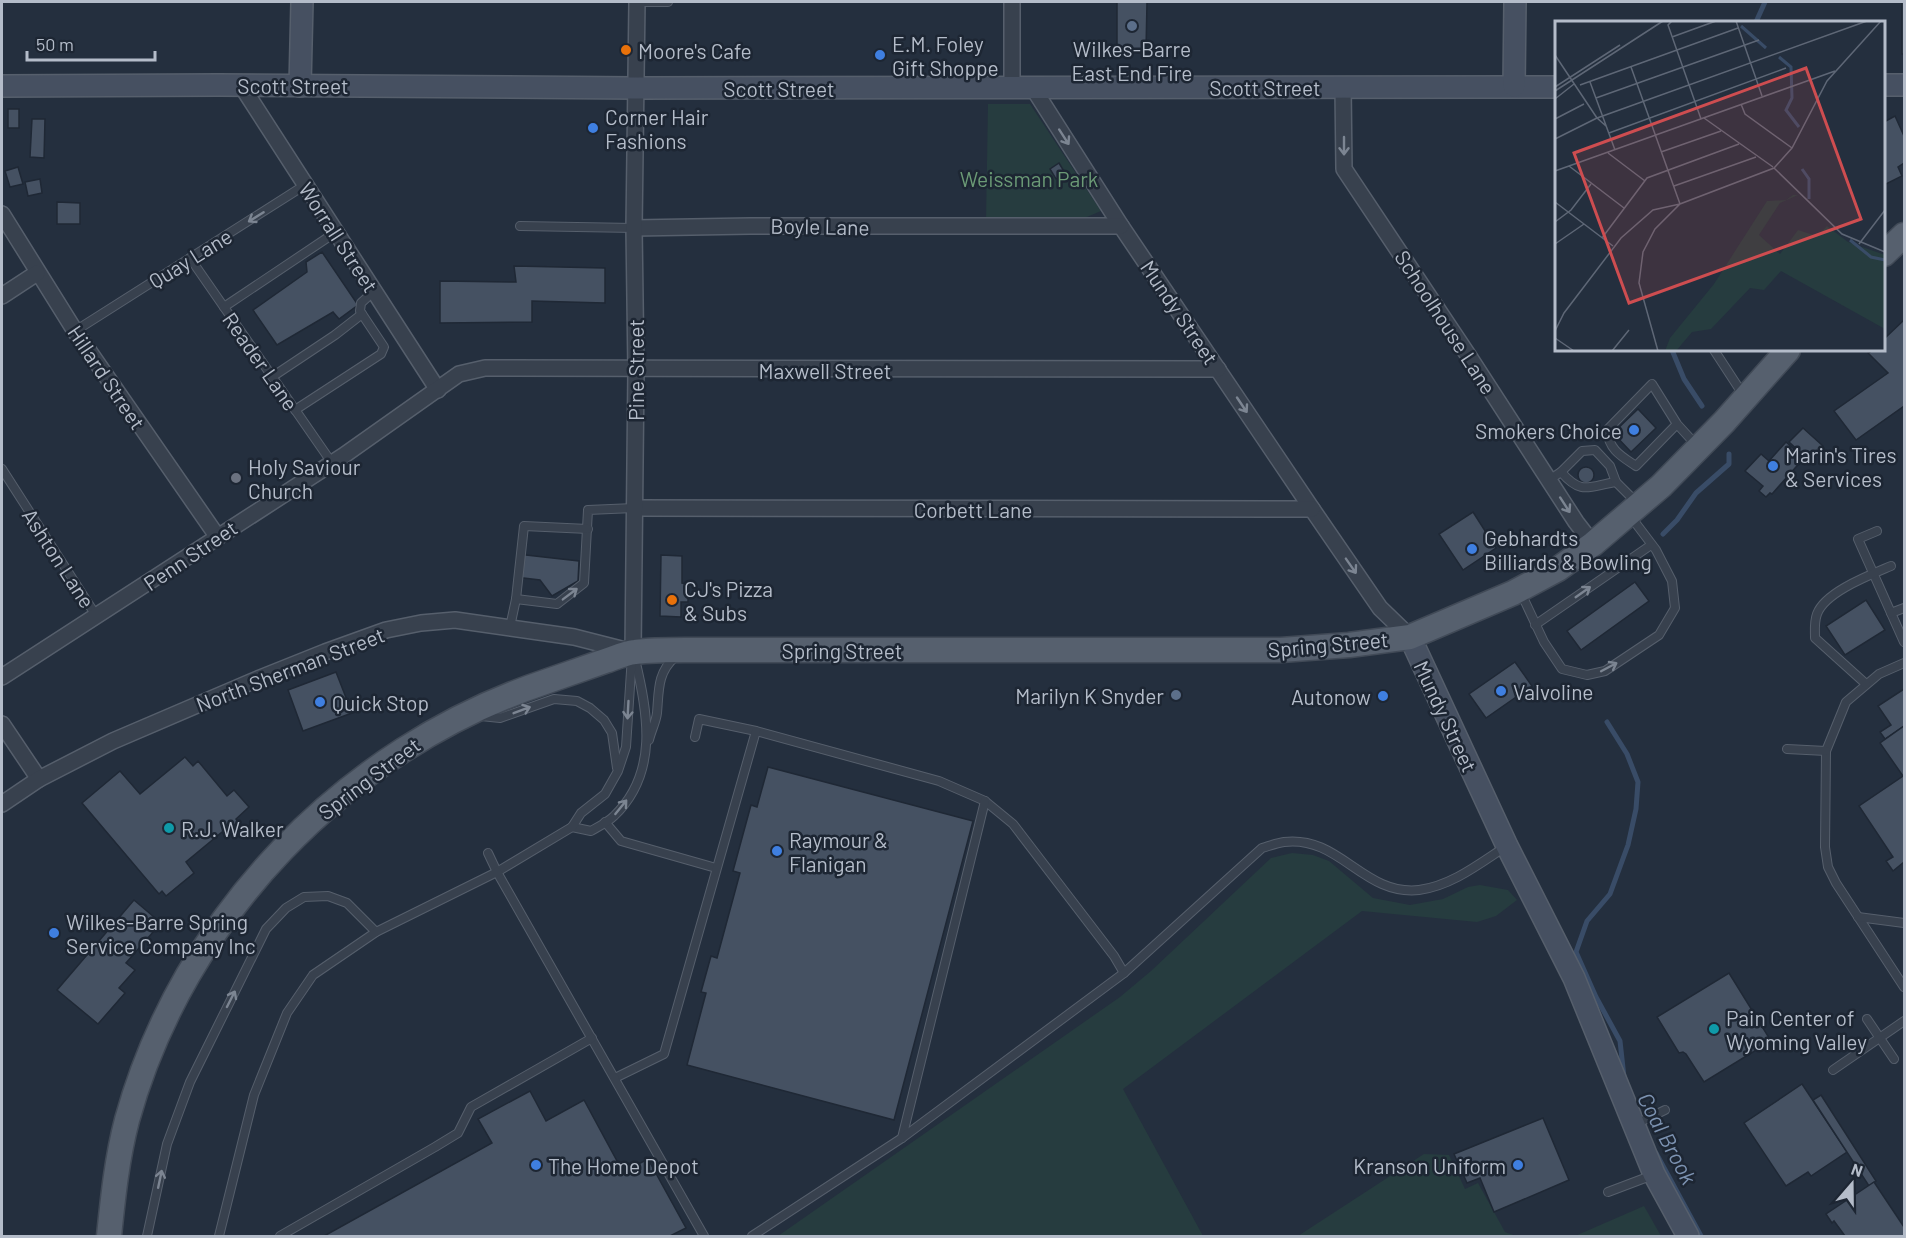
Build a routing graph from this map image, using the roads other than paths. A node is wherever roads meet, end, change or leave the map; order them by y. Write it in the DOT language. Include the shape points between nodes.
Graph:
graph roads {
  1 [pos="302,2"];
  2 [pos="637,2"];
  3 [pos="668,2"];
  4 [pos="1012,2"];
  5 [pos="1515,2"];
  6 [pos="241,85"];
  7 [pos="1885,85"];
  8 [pos="1905,85"];
  9 [pos="2,86"];
  10 [pos="300,86"];
  11 [pos="1514,86"];
  12 [pos="1012,87"];
  13 [pos="1343,87"];
  14 [pos="1555,87"];
  15 [pos="636,88"];
  16 [pos="1033,88"];
  17 [pos="305,185"];
  18 [pos="2,214"];
  19 [pos="520,226"];
  20 [pos="1121,226"];
  21 [pos="634,228"];
  22 [pos="336,232"];
  23 [pos="1905,235"];
  24 [pos="1885,253"];
  25 [pos="190,258"];
  26 [pos="37,273"];
  27 [pos="374,291"];
  28 [pos="2,296"];
  29 [pos="224,307"];
  30 [pos="362,314"];
  31 [pos="75,331"];
  32 [pos="1715,351"];
  33 [pos="1787,351"];
  34 [pos="1218,369"];
  35 [pos="636,370"];
  36 [pos="272,377"];
  37 [pos="438,390"];
  38 [pos="1745,398"];
  39 [pos="295,410"];
  40 [pos="1677,424"];
  41 [pos="1711,436"];
  42 [pos="332,463"];
  43 [pos="2,469"];
  44 [pos="1555,476"];
  45 [pos="1616,482"];
  46 [pos="634,508"];
  47 [pos="1312,509"];
  48 [pos="1634,509"];
  49 [pos="588,529"];
  50 [pos="1876,531"];
  51 [pos="217,536"];
  52 [pos="1593,544"];
  53 [pos="1652,545"];
  54 [pos="1891,566"];
  55 [pos="1874,574"];
  56 [pos="1520,589"];
  57 [pos="516,599"];
  58 [pos="1905,608"];
  59 [pos="1891,613"];
  60 [pos="97,617"];
  61 [pos="1535,625"];
  62 [pos="510,627"];
  63 [pos="1410,637"];
  64 [pos="1905,642"];
  65 [pos="685,650"];
  66 [pos="633,652"];
  67 [pos="1905,663"];
  68 [pos="2,677"];
  69 [pos="1866,684"];
  70 [pos="465,714"];
  71 [pos="2,724"];
  72 [pos="756,731"];
  73 [pos="695,737"];
  74 [pos="647,744"];
  75 [pos="1787,748"];
  76 [pos="1826,751"];
  77 [pos="618,771"];
  78 [pos="39,779"];
  79 [pos="985,801"];
  80 [pos="2,804"];
  81 [pos="605,822"];
  82 [pos="572,827"];
  83 [pos="1506,846"];
  84 [pos="488,853"];
  85 [pos="716,868"];
  86 [pos="497,872"];
  87 [pos="1858,917"];
  88 [pos="1905,923"];
  89 [pos="376,932"];
  90 [pos="1124,972"];
  91 [pos="1905,987"];
  92 [pos="1867,1018"];
  93 [pos="1905,1021"];
  94 [pos="592,1038"];
  95 [pos="1881,1038"];
  96 [pos="1894,1059"];
  97 [pos="1833,1070"];
  98 [pos="615,1078"];
  99 [pos="1665,1110"];
  100 [pos="1634,1125"];
  101 [pos="902,1138"];
  102 [pos="1654,1174"];
  103 [pos="1608,1192"];
  104 [pos="109,1236"];
  105 [pos="147,1236"];
  106 [pos="219,1236"];
  107 [pos="280,1236"];
  108 [pos="704,1236"];
  109 [pos="752,1236"];
  110 [pos="1688,1236"];
  1 -- 10 [label="street"];
  2 -- 3 [label="lane"];
  2 -- 15 [label="street, Pine Street"];
  4 -- 12 [label="street"];
  5 -- 11 [label="street"];
  6 -- 9 [label="street, Scott Street"];
  6 -- 10 [label="street, Scott Street"];
  6 -- 17 [label="street, Worrall Street"];
  7 -- 8 [label="street"];
  10 -- 15 [label="street, Scott Street"];
  11 -- 13 [label="street, Scott Street"];
  11 -- 14 [label="street, Scott Street"];
  12 -- 15 [label="street, Scott Street"];
  12 -- 16 [label="street, Scott Street"];
  13 -- 16 [label="street, Scott Street"];
  13 -- 44 [label="street, Schoolhouse Lane, one-way" via="1344,169"];
  15 -- 21 [label="street, Pine Street"];
  16 -- 20 [label="street, Mundy Street, one-way"];
  17 -- 22 [label="street, Worrall Street"];
  17 -- 25 [label="lane, Quay Lane, one-way"];
  18 -- 26 [label="street, Hillard Street"];
  19 -- 21 [label="lane, Boyle Lane"];
  20 -- 21 [label="street, Boyle Lane"];
  20 -- 34 [label="street, Mundy Street"];
  21 -- 35 [label="street, Pine Street"];
  22 -- 27 [label="street, Worrall Street"];
  22 -- 29 [label="lane"];
  23 -- 24 [label="main road"];
  25 -- 29 [label="lane, Reader Lane"];
  25 -- 31 [label="lane, Quay Lane"];
  26 -- 28 [label="street"];
  26 -- 31 [label="street, Hillard Street"];
  27 -- 30 [label="lane" via="361,303"];
  27 -- 37 [label="street, Worrall Street"];
  29 -- 36 [label="lane, Reader Lane"];
  30 -- 36 [label="lane"];
  30 -- 39 [label="lane" via="384,347 381,354"];
  31 -- 51 [label="street, Hillard Street"];
  32 -- 38 [label="lane"];
  33 -- 38 [label="main road, Spring Street"];
  34 -- 35 [label="street, Maxwell Street"];
  34 -- 47 [label="street, Mundy Street, one-way"];
  35 -- 37 [label="street, Maxwell Street" via="485,368 459,374"];
  35 -- 46 [label="street, Pine Street"];
  36 -- 39 [label="lane, Reader Lane"];
  37 -- 42 [label="street, Penn Street"];
  38 -- 41 [label="main road, Spring Street"];
  39 -- 42 [label="lane, Reader Lane"];
  40 -- 40 [label="lane" via="1652,384 1607,430 1608,441 1636,466"];
  40 -- 41 [label="lane"];
  41 -- 48 [label="main road, Spring Street"];
  42 -- 51 [label="street, Penn Street"];
  43 -- 60 [label="lane, Ashton Lane"];
  44 -- 45 [label="lane" via="1584,489"];
  44 -- 45 [label="lane" via="1582,451 1595,450 1610,466"];
  44 -- 52 [label="street, Schoolhouse Lane, one-way"];
  45 -- 48 [label="lane"];
  46 -- 47 [label="street, Corbett Lane"];
  46 -- 49 [label="lane" via="588,510"];
  46 -- 66 [label="street, Pine Street"];
  47 -- 63 [label="street, Mundy Street, one-way" via="1380,608"];
  48 -- 52 [label="main road, Spring Street"];
  48 -- 53 [label="lane"];
  57 -- 49 [label="lane, one-way" via="557,604 585,583"];
  49 -- 57 [label="lane" via="524,526"];
  50 -- 55 [label="lane" via="1858,539"];
  51 -- 60 [label="street, Penn Street"];
  52 -- 56 [label="main road, Spring Street"];
  61 -- 53 [label="lane, one-way"];
  61 -- 53 [label="lane, one-way" via="1562,669 1587,675 1605,671 1659,635 1675,608 1672,581"];
  54 -- 55 [label="lane"];
  55 -- 59 [label="lane"];
  55 -- 69 [label="lane" via="1828,598 1815,621 1815,638"];
  56 -- 61 [label="lane"];
  56 -- 63 [label="main road, Spring Street"];
  57 -- 62 [label="lane"];
  58 -- 59 [label="lane"];
  59 -- 64 [label="lane"];
  60 -- 68 [label="street, Penn Street"];
  62 -- 66 [label="street, North Sherman Street"];
  62 -- 78 [label="street, North Sherman Street" via="455,620 386,630 113,741"];
  63 -- 65 [label="main road, Spring Street" via="1281,651"];
  63 -- 83 [label="street, Mundy Street"];
  65 -- 66 [label="main road, Spring Street"];
  65 -- 74 [label="lane" via="665,667"];
  66 -- 70 [label="main road, Spring Street" via="517,691"];
  66 -- 74 [label="lane"];
  66 -- 77 [label="lane, one-way" via="626,747"];
  67 -- 69 [label="lane"];
  69 -- 76 [label="lane" via="1846,702"];
  70 -- 77 [label="lane, one-way" via="500,718 554,699 577,701 604,720 612,733"];
  70 -- 104 [label="main road, Spring Street" via="425,736 330,804 275,856 234,905 197,959 166,1017 127,1120"];
  71 -- 78 [label="street"];
  72 -- 73 [label="lane" via="699,718"];
  72 -- 79 [label="lane" via="939,781"];
  72 -- 85 [label="lane"];
  81 -- 74 [label="lane, one-way" via="613,818 637,783"];
  75 -- 76 [label="lane"];
  76 -- 87 [label="lane" via="1828,867"];
  77 -- 82 [label="lane" via="605,794 581,813"];
  78 -- 80 [label="street, North Sherman Street"];
  79 -- 90 [label="lane" via="1013,824"];
  79 -- 101 [label="lane"];
  81 -- 82 [label="lane" via="591,831"];
  81 -- 85 [label="lane" via="621,841"];
  82 -- 86 [label="lane"];
  83 -- 90 [label="lane" via="1460,876 1419,890 1379,884 1327,849 1305,843 1285,842 1262,848"];
  83 -- 100 [label="street, Mundy Street" via="1574,978"];
  84 -- 86 [label="lane"];
  85 -- 98 [label="lane" via="664,1054"];
  86 -- 89 [label="lane"];
  86 -- 94 [label="lane"];
  87 -- 88 [label="lane"];
  87 -- 91 [label="lane"];
  105 -- 89 [label="lane, one-way" via="167,1144 190,1082 266,929 286,908 304,897 328,896 347,903"];
  89 -- 106 [label="lane" via="313,975 287,1013 254,1095"];
  90 -- 101 [label="lane"];
  92 -- 95 [label="lane"];
  93 -- 95 [label="lane"];
  94 -- 98 [label="lane"];
  94 -- 107 [label="lane" via="471,1107 458,1133 435,1148"];
  95 -- 96 [label="lane"];
  95 -- 97 [label="lane"];
  98 -- 108 [label="lane"];
  99 -- 100 [label="lane"];
  100 -- 102 [label="street, Mundy Street"];
  101 -- 109 [label="lane"];
  102 -- 103 [label="lane"];
  102 -- 110 [label="street, Mundy Street"];
}
